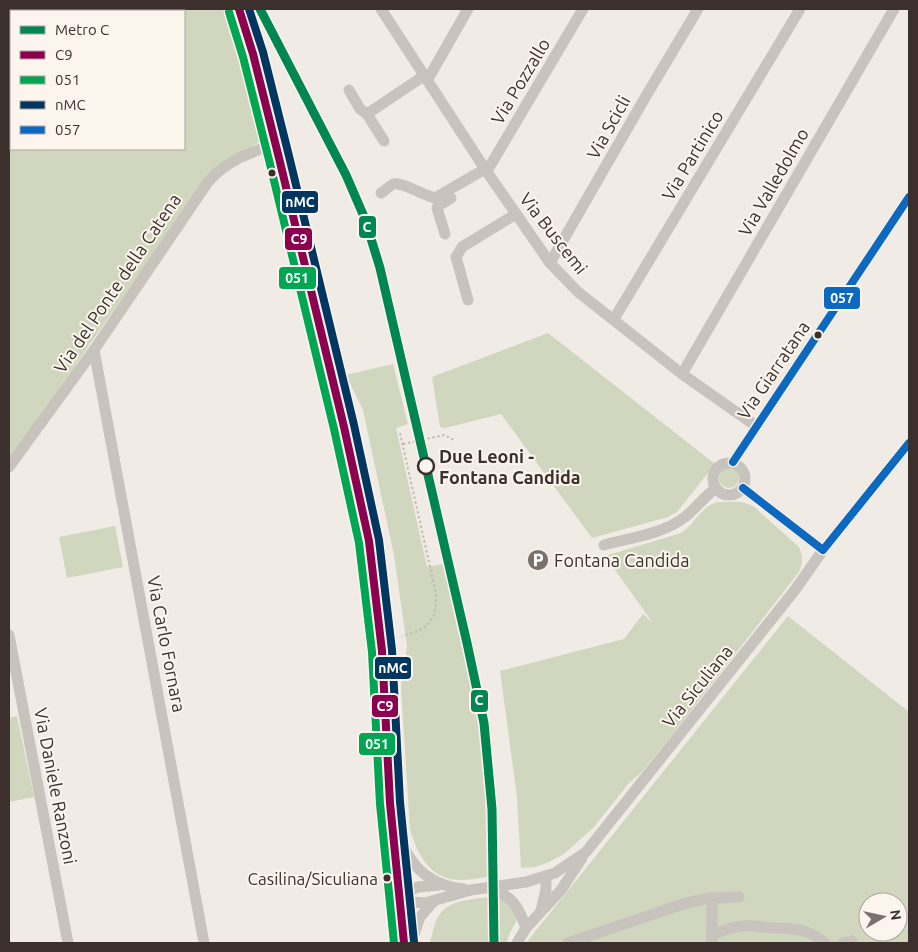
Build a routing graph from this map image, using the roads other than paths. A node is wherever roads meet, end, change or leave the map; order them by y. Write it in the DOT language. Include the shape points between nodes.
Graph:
graph roads {
  1 [pos="239,9"];
  2 [pos="381,9"];
  3 [pos="468,9"];
  4 [pos="583,9"];
  5 [pos="698,9"];
  6 [pos="800,9"];
  7 [pos="894,9"];
  8 [pos="426,77"];
  9 [pos="349,90"];
  10 [pos="367,114"];
  11 [pos="384,141"];
  12 [pos="275,144"];
  13 [pos="487,172"];
  14 [pos="381,193"];
  15 [pos="909,197"];
  16 [pos="516,214"];
  17 [pos="445,234"];
  18 [pos="550,263"];
  19 [pos="468,300"];
  20 [pos="614,319"];
  21 [pos="94,350"];
  22 [pos="682,374"];
  23 [pos="756,426"];
  24 [pos="909,443"];
  25 [pos="733,462"];
  26 [pos="9,467"];
  27 [pos="716,488"];
  28 [pos="743,488"];
  29 [pos="604,545"];
  30 [pos="823,550"];
  31 [pos="9,635"];
  32 [pos="390,803"];
  33 [pos="586,852"];
  34 [pos="546,876"];
  35 [pos="440,884"];
  36 [pos="487,888"];
  37 [pos="471,890"];
  38 [pos="398,896"];
  39 [pos="739,897"];
  40 [pos="710,898"];
  41 [pos="434,901"];
  42 [pos="541,911"];
  43 [pos="526,928"];
  44 [pos="711,939"];
  45 [pos="68,943"];
  46 [pos="204,943"];
  47 [pos="404,943"];
  48 [pos="411,943"];
  49 [pos="518,943"];
  50 [pos="568,943"];
  51 [pos="825,943"];
  1 -- 12 [label="main road"];
  2 -- 8 [label="street, Via Buscemi"];
  3 -- 8 [label="street"];
  4 -- 13 [label="street, Via Pozzallo"];
  5 -- 18 [label="street, Via Scicli"];
  6 -- 20 [label="street, Via Partinico"];
  7 -- 22 [label="street, Via Valledolmo"];
  8 -- 10 [label="street"];
  8 -- 13 [label="street, Via Buscemi"];
  9 -- 10 [label="street" via="360,109"];
  10 -- 11 [label="street"];
  12 -- 21 [label="street, Via del Ponte della Catena" via="236,158 212,178"];
  12 -- 32 [label="main road" via="370,548 382,651"];
  13 -- 14 [label="street" via="435,198 400,184 393,184"];
  13 -- 16 [label="street, Via Buscemi"];
  13 -- 17 [label="street" via="438,206"];
  15 -- 23 [label="street, Via Giarratana"];
  16 -- 18 [label="street, Via Buscemi"];
  16 -- 19 [label="street" via="462,247 456,257"];
  18 -- 20 [label="street, Via Buscemi" via="572,287"];
  20 -- 22 [label="street, Via Buscemi"];
  21 -- 26 [label="street, Via del Ponte della Catena"];
  21 -- 46 [label="street, Via Carlo Fornara"];
  22 -- 23 [label="street, Via Buscemi"];
  23 -- 25 [label="street, Via Giarratana"];
  24 -- 30 [label="street, Via Siculiana"];
  25 -- 27 [label="street" via="716,468 713,477"];
  25 -- 28 [label="street" via="745,473"];
  27 -- 28 [label="street" via="725,495 738,493"];
  27 -- 29 [label="street" via="684,517 670,525"];
  28 -- 30 [label="street"];
  30 -- 33 [label="street, Via Siculiana" via="795,590"];
  31 -- 45 [label="street, Via Daniele Ranzoni"];
  32 -- 35 [label="street" via="410,858 424,875"];
  32 -- 38 [label="main road"];
  33 -- 34 [label="street, Via Siculiana"];
  33 -- 42 [label="street" via="561,890"];
  34 -- 36 [label="street, Via Siculiana"];
  34 -- 42 [label="street"];
  35 -- 37 [label="street"];
  35 -- 38 [label="street" via="418,887"];
  36 -- 37 [label="street, Via Siculiana"];
  36 -- 43 [label="street" via="514,902"];
  37 -- 41 [label="street"];
  38 -- 41 [label="street" via="419,903"];
  38 -- 47 [label="main road"];
  39 -- 40 [label="street"];
  40 -- 44 [label="street"];
  40 -- 50 [label="street"];
  41 -- 48 [label="street" via="420,917"];
  42 -- 43 [label="street"];
  43 -- 49 [label="street"];
  44 -- 51 [label="street" via="728,929 751,926 795,928"];
}
